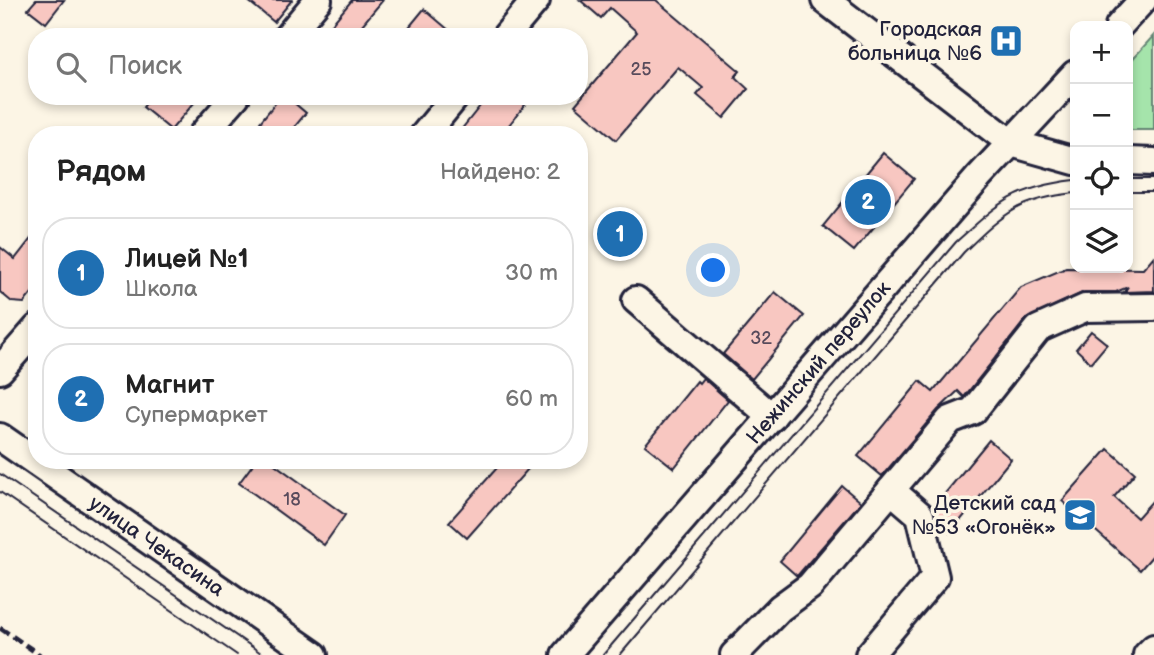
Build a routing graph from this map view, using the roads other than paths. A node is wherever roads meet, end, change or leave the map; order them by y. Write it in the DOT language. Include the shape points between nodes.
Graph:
graph roads {
  1 [pos="318,0"];
  2 [pos="536,0"];
  3 [pos="825,0"];
  4 [pos="1143,0"];
  5 [pos="1124,21"];
  6 [pos="295,28"];
  7 [pos="513,28"];
  8 [pos="1070,79"];
  9 [pos="228,105"];
  10 [pos="449,105"];
  11 [pos="210,126"];
  12 [pos="431,126"];
  13 [pos="1011,143"];
  14 [pos="1070,160"];
  15 [pos="1133,162"];
  16 [pos="1154,162"];
  17 [pos="636,300"];
  18 [pos="1154,307"];
  19 [pos="28,338"];
  20 [pos="0,370"];
  21 [pos="772,416"];
  22 [pos="0,437"];
  23 [pos="28,456"];
  24 [pos="46,469"];
  25 [pos="891,490"];
  26 [pos="1154,648"];
  27 [pos="570,653"];
  28 [pos="314,655"];
  29 [pos="734,655"];
  30 [pos="869,655"];
  31 [pos="1147,655"];
  1 -- 6 [label="street"];
  2 -- 7 [label="street"];
  3 -- 13 [label="street"];
  4 -- 5 [label="street"];
  8 -- 13 [label="street, Нежинский переулок"];
  9 -- 11 [label="street"];
  10 -- 12 [label="street"];
  13 -- 14 [label="street"];
  13 -- 21 [label="street, Нежинский переулок"];
  15 -- 16 [label="street"];
  17 -- 21 [label="street"];
  18 -- 25 [label="street" via="1085,308 1038,329 973,411 950,420"];
  19 -- 20 [label="street"];
  21 -- 27 [label="street, Нежинский переулок"];
  22 -- 23 [label="street, улица Чекасина"];
  24 -- 28 [label="street, улица Чекасина"];
  25 -- 29 [label="street" via="810,586 780,608"];
  25 -- 30 [label="street" via="920,515 935,577"];
  26 -- 31 [label="street"];
}
